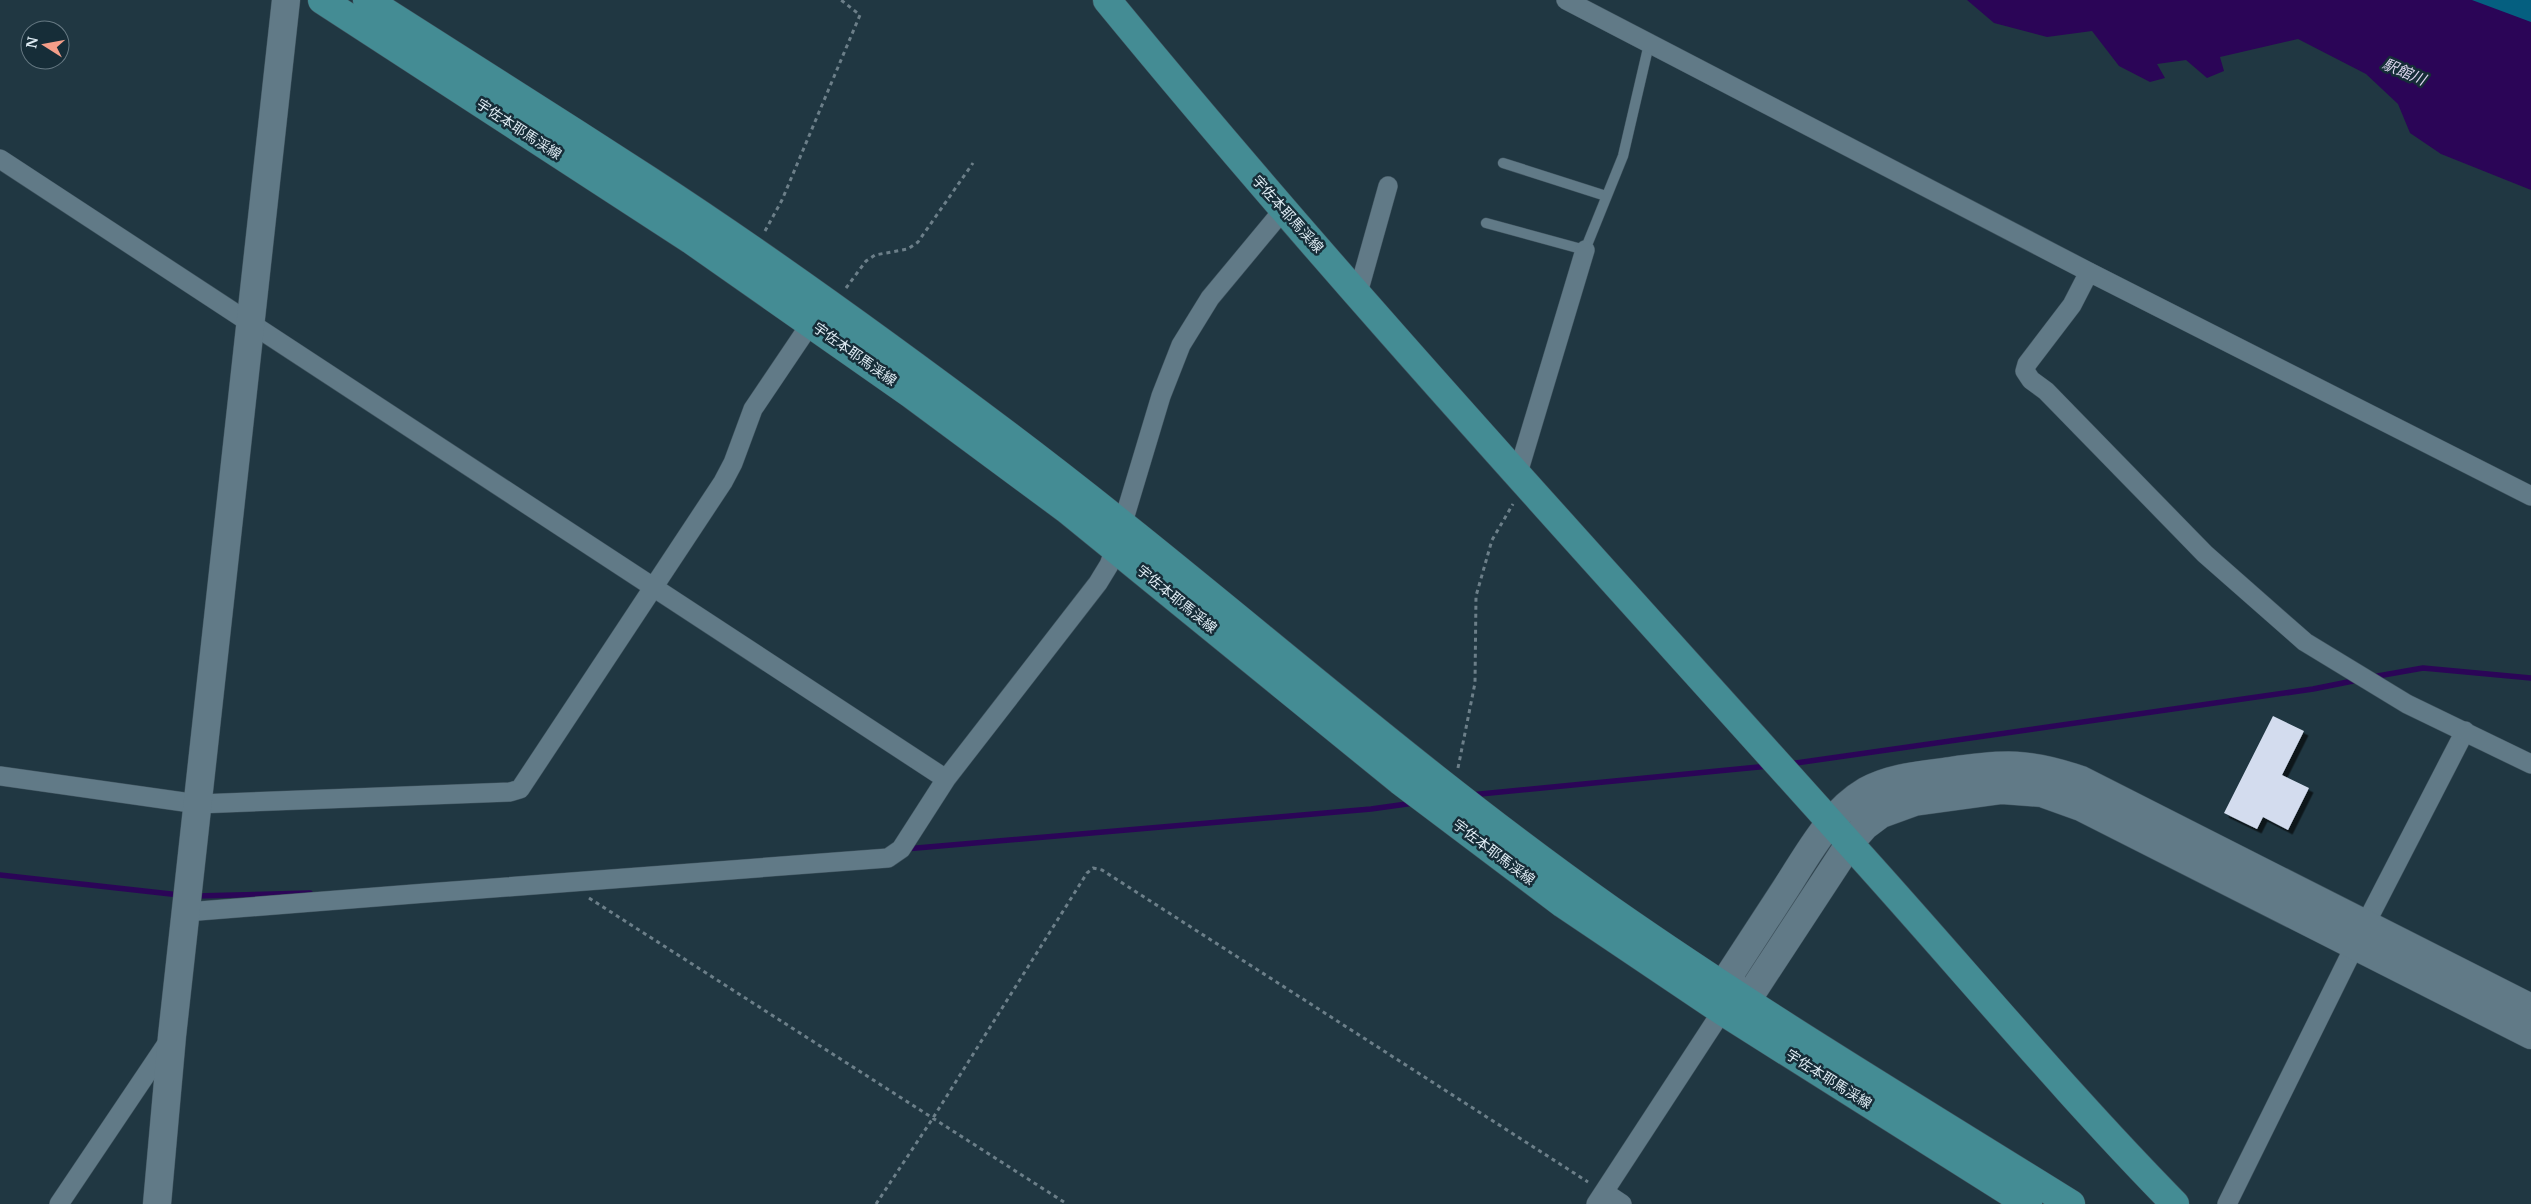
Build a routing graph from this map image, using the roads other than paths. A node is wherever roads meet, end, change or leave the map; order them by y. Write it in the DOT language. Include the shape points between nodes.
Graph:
graph roads {
  1 [pos="286,0"];
  2 [pos="322,0"];
  3 [pos="367,0"];
  4 [pos="1107,0"];
  5 [pos="1566,0"];
  6 [pos="1649,44"];
  7 [pos="0,159"];
  8 [pos="1503,163"];
  9 [pos="1388,186"];
  10 [pos="1606,196"];
  11 [pos="1284,209"];
  12 [pos="1486,223"];
  13 [pos="1585,250"];
  14 [pos="2089,272"];
  15 [pos="1358,293"];
  16 [pos="821,315"];
  17 [pos="250,323"];
  18 [pos="1523,479"];
  19 [pos="2531,496"];
  20 [pos="1118,537"];
  21 [pos="654,587"];
  22 [pos="2465,731"];
  23 [pos="2531,764"];
  24 [pos="0,776"];
  25 [pos="946,780"];
  26 [pos="198,804"];
  27 [pos="1831,823"];
  28 [pos="1850,843"];
  29 [pos="186,912"];
  30 [pos="2360,935"];
  31 [pos="1728,1002"];
  32 [pos="2531,1008"];
  33 [pos="2531,1035"];
  34 [pos="172,1036"];
  35 [pos="1600,1198"];
  36 [pos="59,1204"];
  37 [pos="157,1204"];
  38 [pos="1622,1204"];
  39 [pos="2028,1204"];
  40 [pos="2071,1204"];
  41 [pos="2176,1204"];
  42 [pos="2227,1204"];
  1 -- 17 [label="street"];
  2 -- 16 [label="main road, 宇佐本耶馬渓線" via="691,240"];
  3 -- 16 [label="main road, 宇佐本耶馬渓線" via="652,182 752,250"];
  4 -- 11 [label="main road, 宇佐本耶馬渓線"];
  5 -- 6 [label="street"];
  6 -- 10 [label="lane" via="1623,156"];
  6 -- 14 [label="street"];
  7 -- 17 [label="street"];
  8 -- 10 [label="lane"];
  9 -- 15 [label="street"];
  10 -- 13 [label="lane"];
  11 -- 15 [label="main road, 宇佐本耶馬渓線"];
  11 -- 20 [label="street" via="1210,298 1181,345 1160,396"];
  12 -- 13 [label="lane"];
  13 -- 18 [label="street"];
  14 -- 19 [label="street"];
  14 -- 22 [label="street" via="2072,305 2027,364 2025,371 2031,380 2046,391 2204,554 2305,642 2407,704"];
  15 -- 18 [label="main road, 宇佐本耶馬渓線"];
  16 -- 20 [label="main road, 宇佐本耶馬渓線" via="1012,438"];
  16 -- 21 [label="street" via="759,397 728,472"];
  17 -- 21 [label="street"];
  17 -- 26 [label="street"];
  18 -- 27 [label="main road, 宇佐本耶馬渓線"];
  20 -- 25 [label="street" via="1109,565 1098,583"];
  20 -- 31 [label="main road, 宇佐本耶馬渓線" via="1605,905"];
  20 -- 31 [label="main road, 宇佐本耶馬渓線" via="1400,781 1491,851 1563,904"];
  21 -- 25 [label="street"];
  21 -- 26 [label="street" via="520,789 510,792"];
  22 -- 23 [label="street"];
  22 -- 30 [label="street"];
  24 -- 26 [label="street"];
  25 -- 29 [label="street" via="901,849 888,858"];
  26 -- 29 [label="street"];
  27 -- 28 [label="main road, 宇佐本耶馬渓線"];
  27 -- 30 [label="street" via="1860,795 1897,779 1985,766 2029,765 2081,780"];
  27 -- 31 [label="street" via="1730,974"];
  28 -- 30 [label="street" via="1874,818 1914,802 2002,790 2042,793 2081,807"];
  28 -- 31 [label="street" via="1753,991"];
  28 -- 41 [label="main road, 宇佐本耶馬渓線" via="2090,1117"];
  29 -- 34 [label="street"];
  30 -- 32 [label="street"];
  30 -- 33 [label="street"];
  30 -- 42 [label="street"];
  31 -- 35 [label="street"];
  31 -- 39 [label="main road, 宇佐本耶馬渓線"];
  31 -- 40 [label="main road, 宇佐本耶馬渓線"];
  34 -- 36 [label="street"];
  34 -- 37 [label="street"];
  35 -- 38 [label="street"];
}
